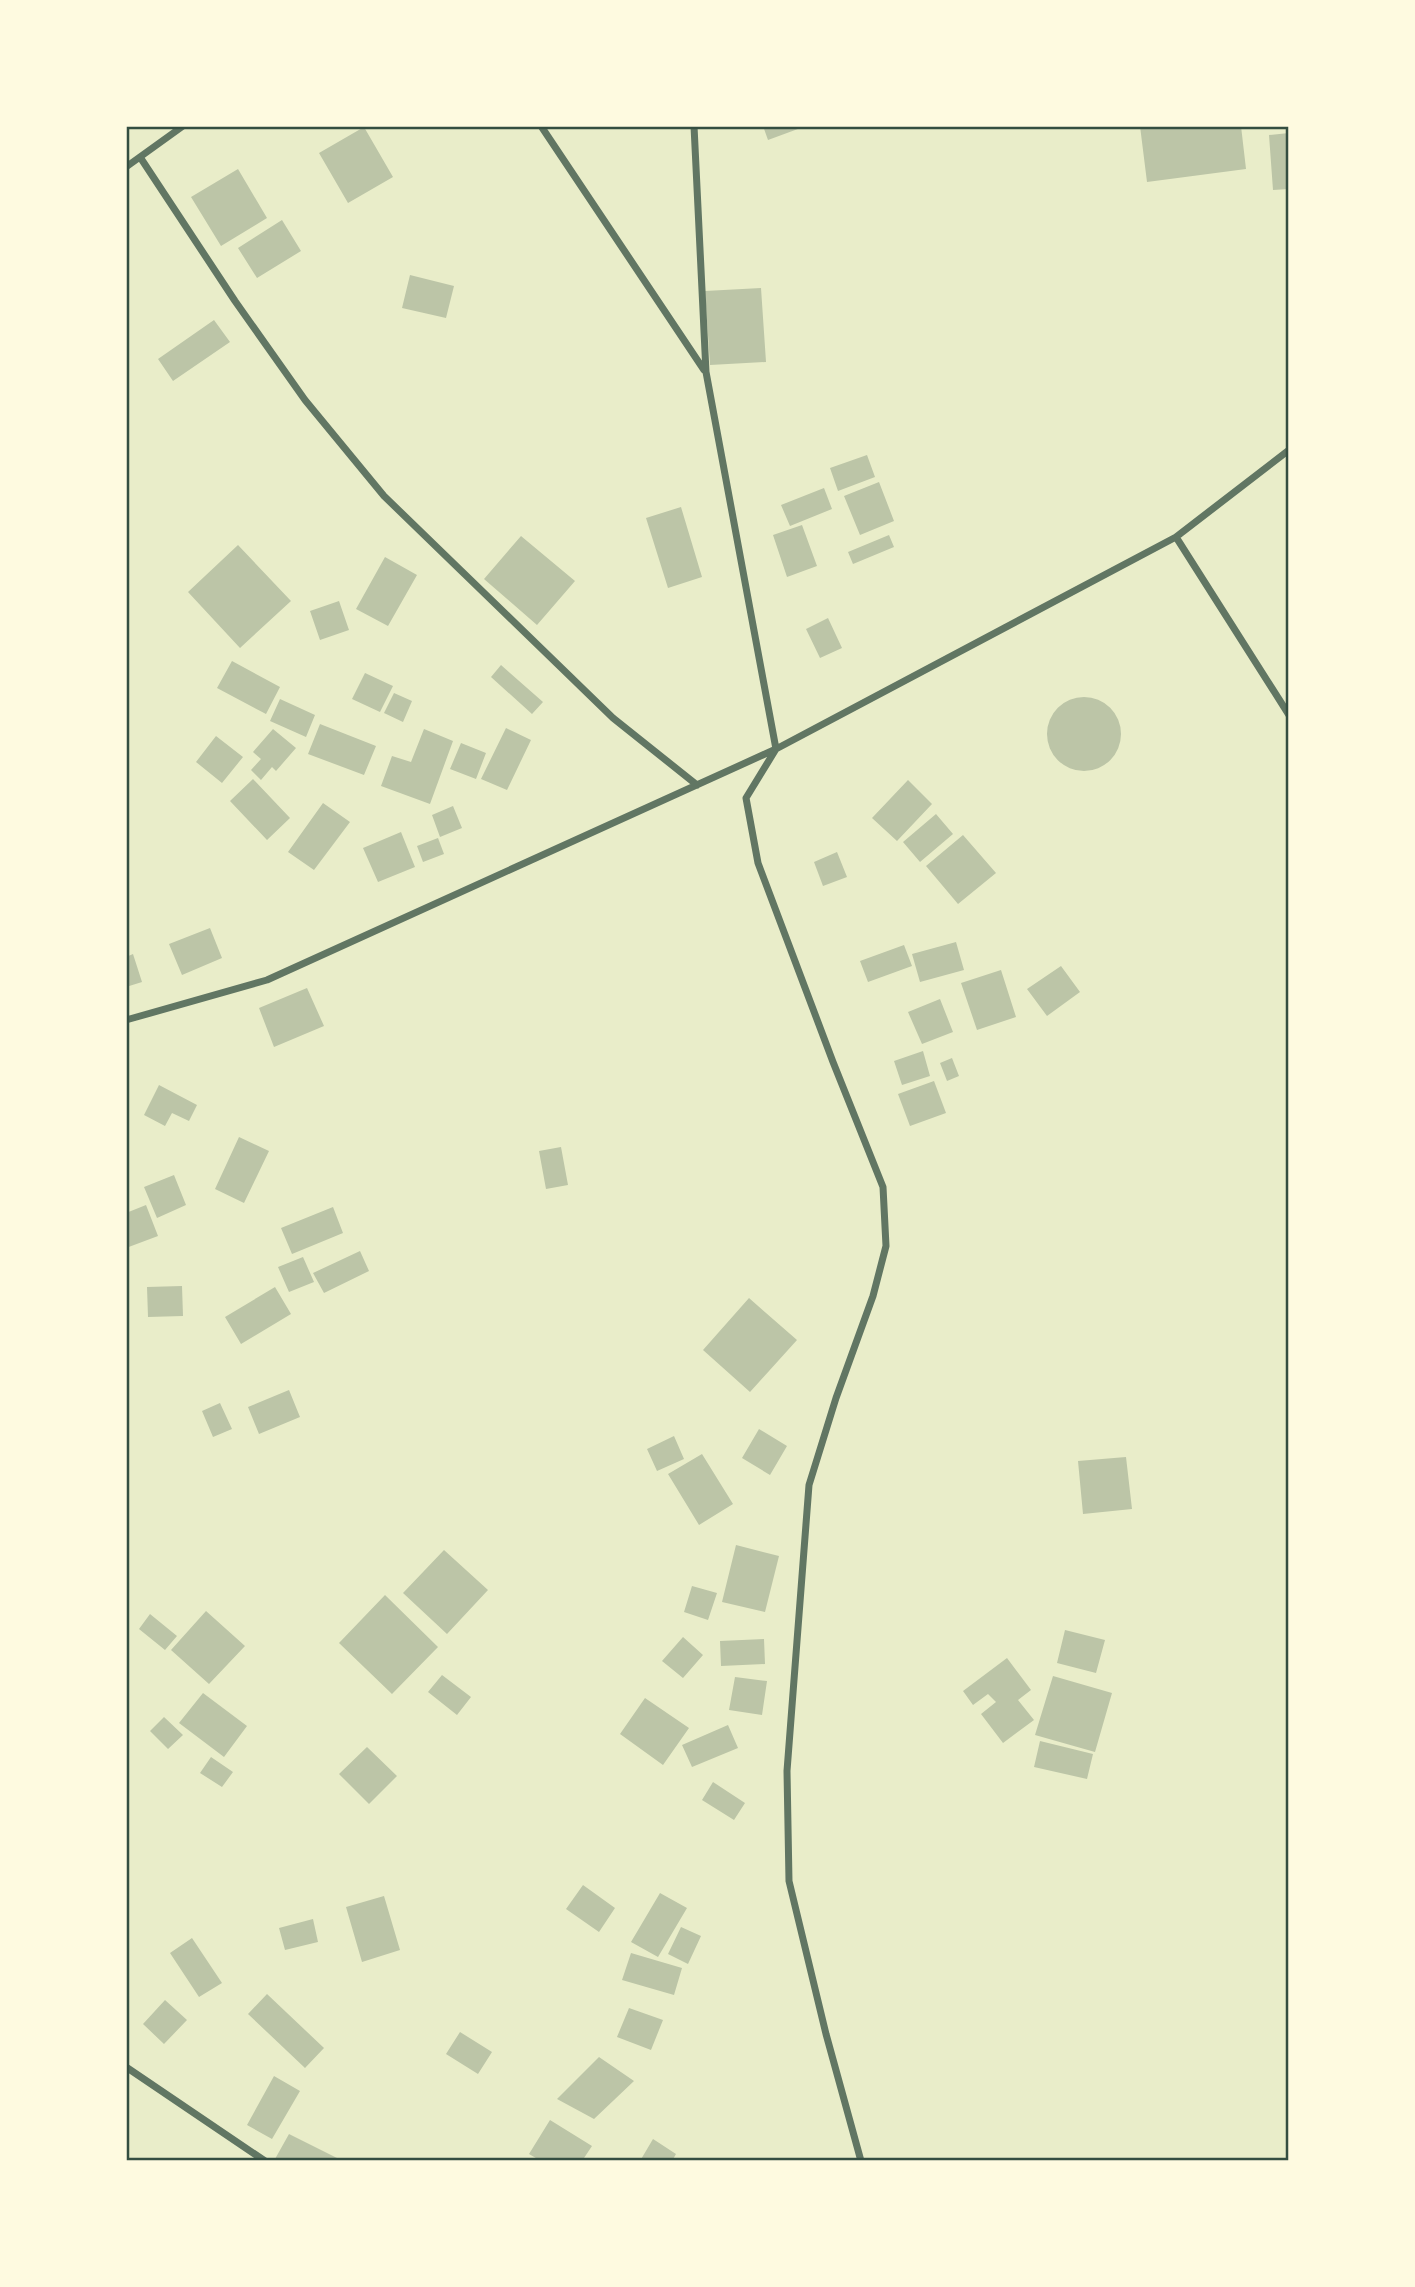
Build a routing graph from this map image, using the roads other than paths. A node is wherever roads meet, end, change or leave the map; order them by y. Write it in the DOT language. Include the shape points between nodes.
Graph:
graph roads {
  1 [pos="183,126"];
  2 [pos="541,126"];
  3 [pos="694,126"];
  4 [pos="140,157"];
  5 [pos="126,167"];
  6 [pos="706,372"];
  7 [pos="1289,450"];
  8 [pos="1176,537"];
  9 [pos="1289,715"];
  10 [pos="776,749"];
  11 [pos="696,785"];
  12 [pos="126,1020"];
  13 [pos="126,2067"];
  14 [pos="265,2161"];
  15 [pos="860,2161"];
  1 -- 4 [label="street"];
  2 -- 6 [label="street"];
  3 -- 6 [label="street"];
  4 -- 5 [label="street"];
  4 -- 11 [label="street" via="305,400 384,496 613,718"];
  6 -- 10 [label="street"];
  7 -- 8 [label="street"];
  8 -- 9 [label="street"];
  8 -- 10 [label="street"];
  10 -- 11 [label="street"];
  10 -- 15 [label="street" via="746,798 758,863 883,1187 886,1246 809,1485 787,1771 789,1881"];
  11 -- 12 [label="street" via="267,980"];
  13 -- 14 [label="street"];
}
